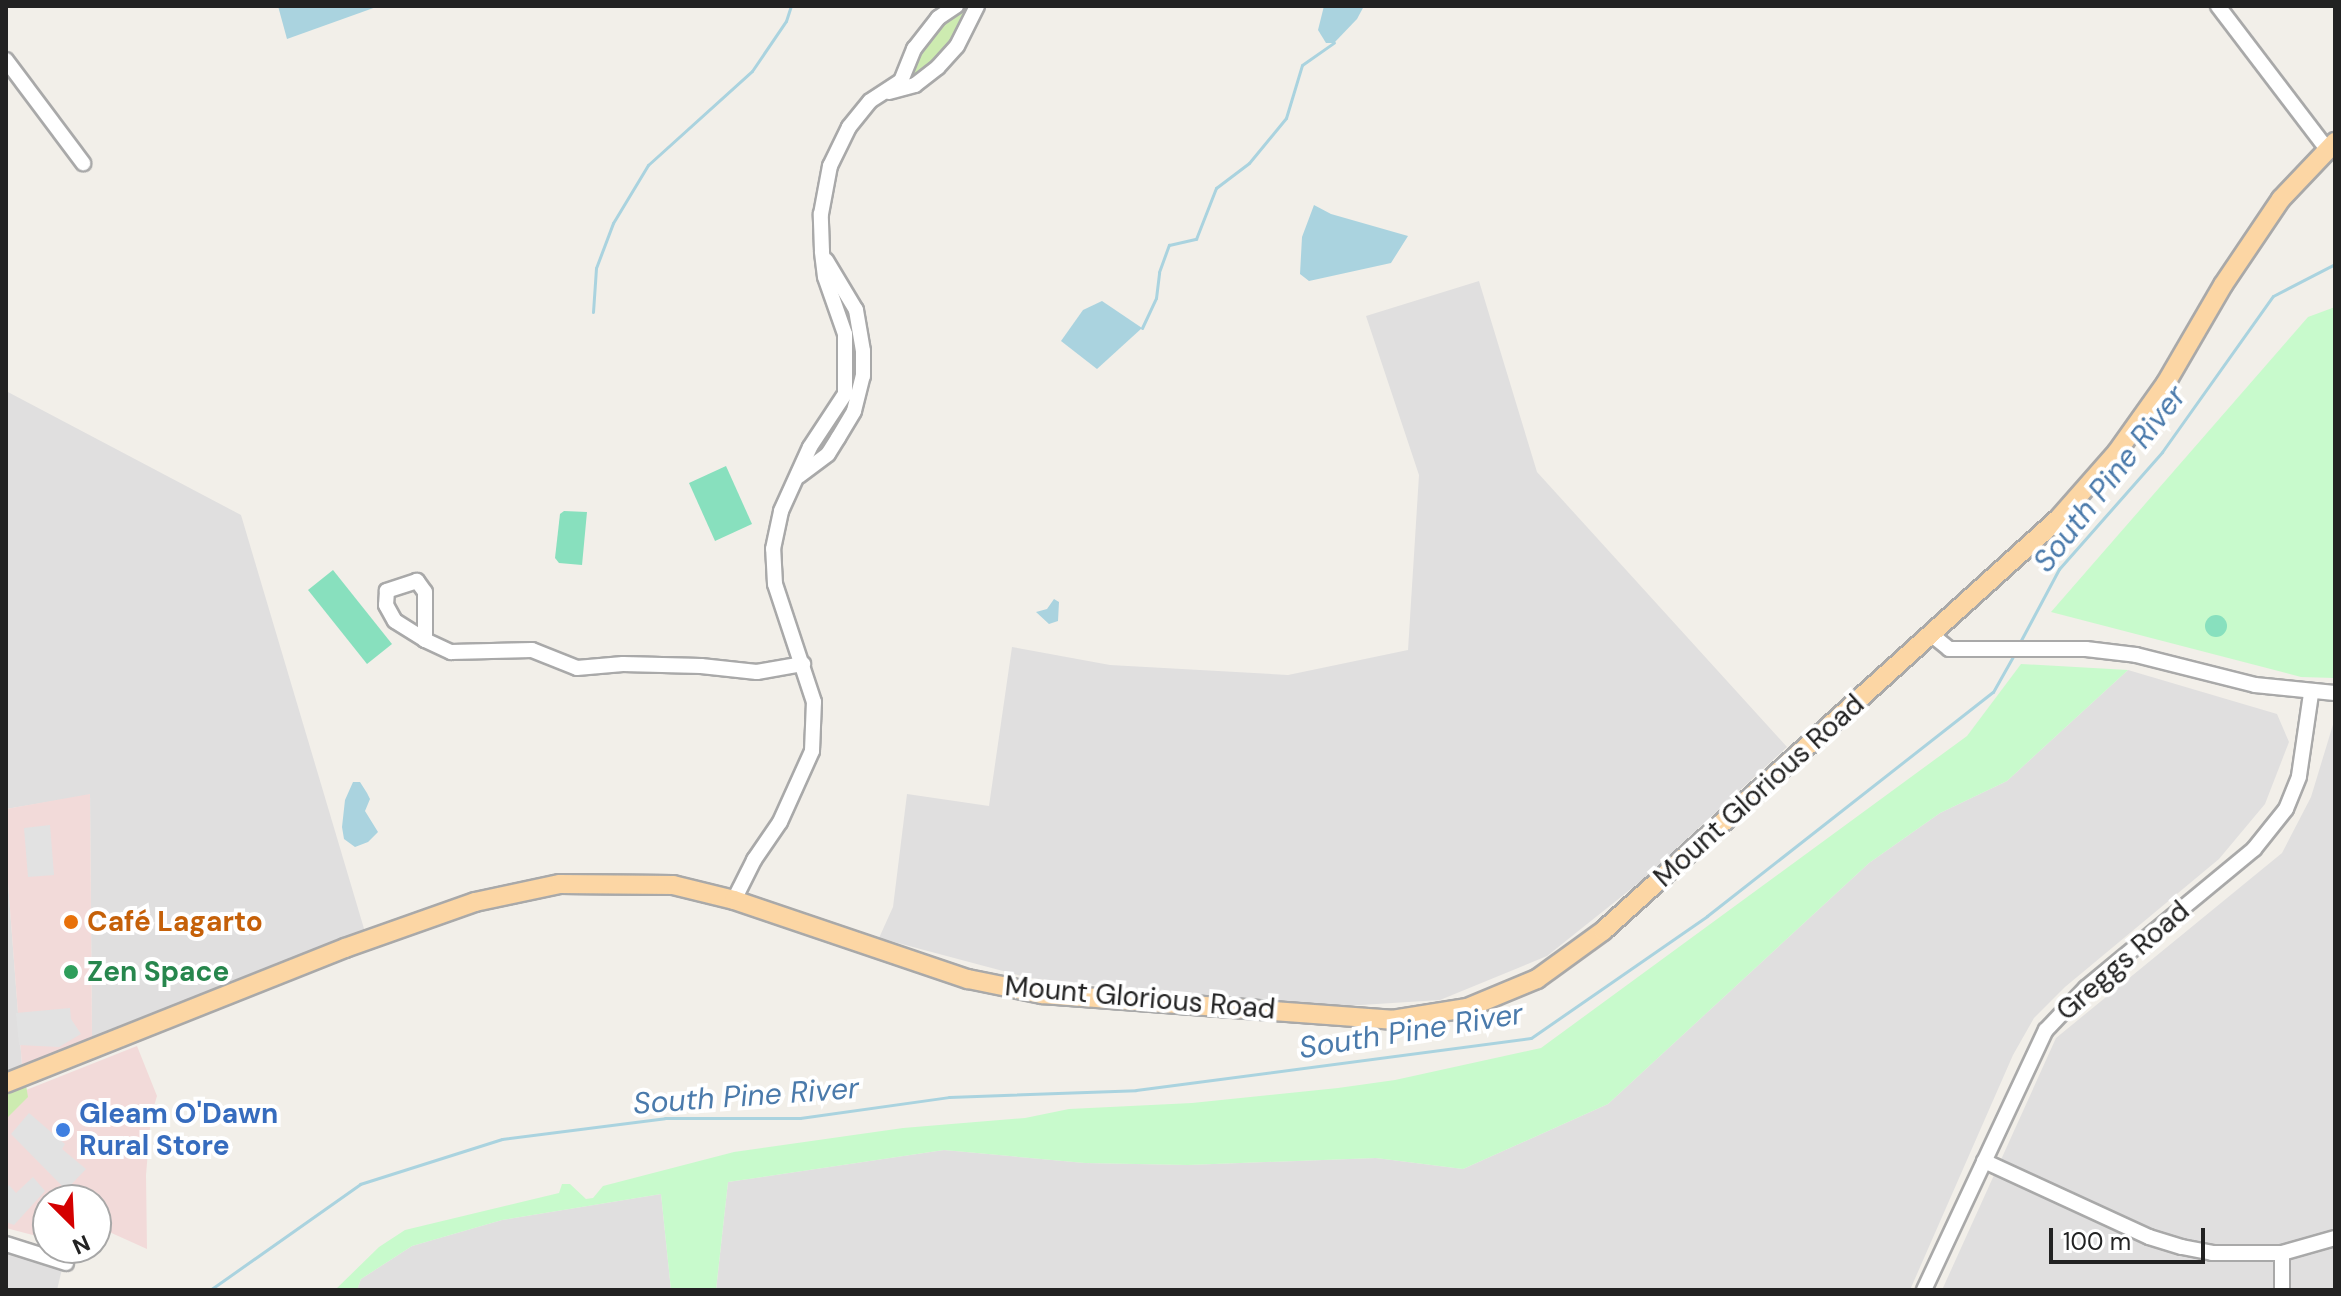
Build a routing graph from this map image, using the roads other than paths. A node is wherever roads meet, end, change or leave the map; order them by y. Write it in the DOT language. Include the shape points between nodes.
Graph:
graph roads {
  1 [pos="956,6"];
  2 [pos="977,6"];
  3 [pos="2218,6"];
  4 [pos="6,60"];
  5 [pos="885,91"];
  6 [pos="2330,145"];
  7 [pos="83,163"];
  8 [pos="822,251"];
  9 [pos="846,351"];
  10 [pos="863,351"];
  11 [pos="799,476"];
  12 [pos="1932,635"];
  13 [pos="425,640"];
  14 [pos="803,664"];
  15 [pos="2335,693"];
  16 [pos="2311,694"];
  17 [pos="734,900"];
  18 [pos="6,1083"];
  19 [pos="1984,1161"];
  20 [pos="2335,1238"];
  21 [pos="6,1244"];
  22 [pos="32,1252"];
  23 [pos="2282,1253"];
  24 [pos="1924,1290"];
  25 [pos="2282,1290"];
  1 -- 5 [label="street" via="938,18 914,49 901,81"];
  2 -- 5 [label="street" via="957,46 938,67 915,85"];
  3 -- 6 [label="street"];
  4 -- 7 [label="street"];
  5 -- 8 [label="street" via="849,127 830,166 821,214"];
  6 -- 12 [label="main road, Mount Glorious Road" via="2281,199 2117,452 2059,518"];
  8 -- 9 [label="street"];
  8 -- 10 [label="street" via="856,310"];
  9 -- 10 [label="street"];
  9 -- 11 [label="street" via="845,394 810,447"];
  10 -- 11 [label="street" via="854,411 828,454"];
  11 -- 14 [label="street" via="781,511 773,549 775,584"];
  12 -- 16 [label="street" via="1949,649 2086,649 2136,655"];
  12 -- 17 [label="main road, Mount Glorious Road" via="1603,931 1537,979 1467,1008 1392,1020 1042,994 968,979"];
  13 -- 14 [label="street" via="451,652 532,650 577,668 639,664 757,672"];
  14 -- 17 [label="street" via="814,702 812,751 780,822"];
  15 -- 16 [label="street"];
  16 -- 19 [label="street, Greggs Road" via="2299,776 2270,832 2063,1010 2035,1050"];
  17 -- 18 [label="main road, Mount Glorious Road" via="673,885 560,884 475,902"];
  19 -- 23 [label="street" via="2149,1237 2212,1253"];
  19 -- 24 [label="street, Greggs Road"];
  20 -- 23 [label="street"];
  21 -- 22 [label="street"];
  23 -- 25 [label="street"];
}
